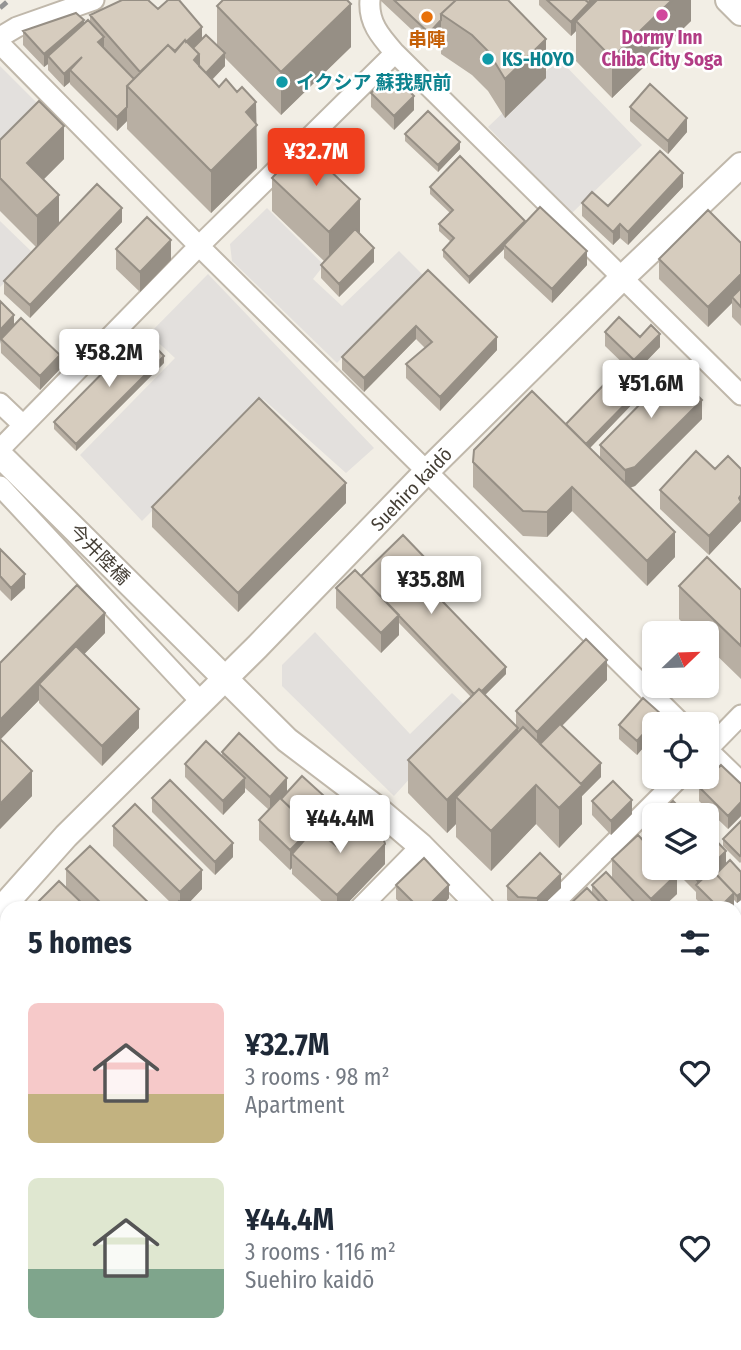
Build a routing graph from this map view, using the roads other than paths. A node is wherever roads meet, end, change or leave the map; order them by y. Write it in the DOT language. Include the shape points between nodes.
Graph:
graph roads {
  1 [pos="94,0"];
  2 [pos="370,0"];
  3 [pos="728,0"];
  4 [pos="741,13"];
  5 [pos="0,37"];
  6 [pos="0,44"];
  7 [pos="395,53"];
  8 [pos="741,165"];
  9 [pos="200,246"];
  10 [pos="622,278"];
  11 [pos="741,395"];
  12 [pos="0,403"];
  13 [pos="22,424"];
  14 [pos="0,449"];
  15 [pos="0,455"];
  16 [pos="427,471"];
  17 [pos="0,486"];
  18 [pos="225,678"];
  19 [pos="202,703"];
  20 [pos="670,712"];
  21 [pos="741,715"];
  22 [pos="719,737"];
  23 [pos="719,761"];
  24 [pos="741,782"];
  25 [pos="668,789"];
  26 [pos="421,846"];
  27 [pos="8,901"];
  28 [pos="367,901"];
  29 [pos="475,901"];
  30 [pos="556,901"];
  1 -- 5 [label="street"];
  2 -- 7 [label="street" via="372,23"];
  3 -- 4 [label="street"];
  6 -- 9 [label="street"];
  7 -- 9 [label="street"];
  7 -- 10 [label="street"];
  8 -- 10 [label="street, Suehiro kaidō"];
  9 -- 13 [label="street"];
  9 -- 16 [label="street"];
  10 -- 11 [label="street"];
  10 -- 16 [label="street, Suehiro kaidō"];
  12 -- 13 [label="street"];
  13 -- 14 [label="street"];
  15 -- 18 [label="street, 今井陸橋"];
  16 -- 18 [label="street, Suehiro kaidō"];
  16 -- 20 [label="street"];
  17 -- 19 [label="street"];
  18 -- 19 [label="street, Suehiro kaidō"];
  18 -- 26 [label="street, 今井陸橋" via="287,740"];
  19 -- 27 [label="street, Suehiro kaidō" via="66,836"];
  21 -- 22 [label="street"];
  23 -- 24 [label="street"];
  25 -- 30 [label="street"];
  26 -- 28 [label="street"];
  26 -- 29 [label="street, 今井陸橋"];
}
